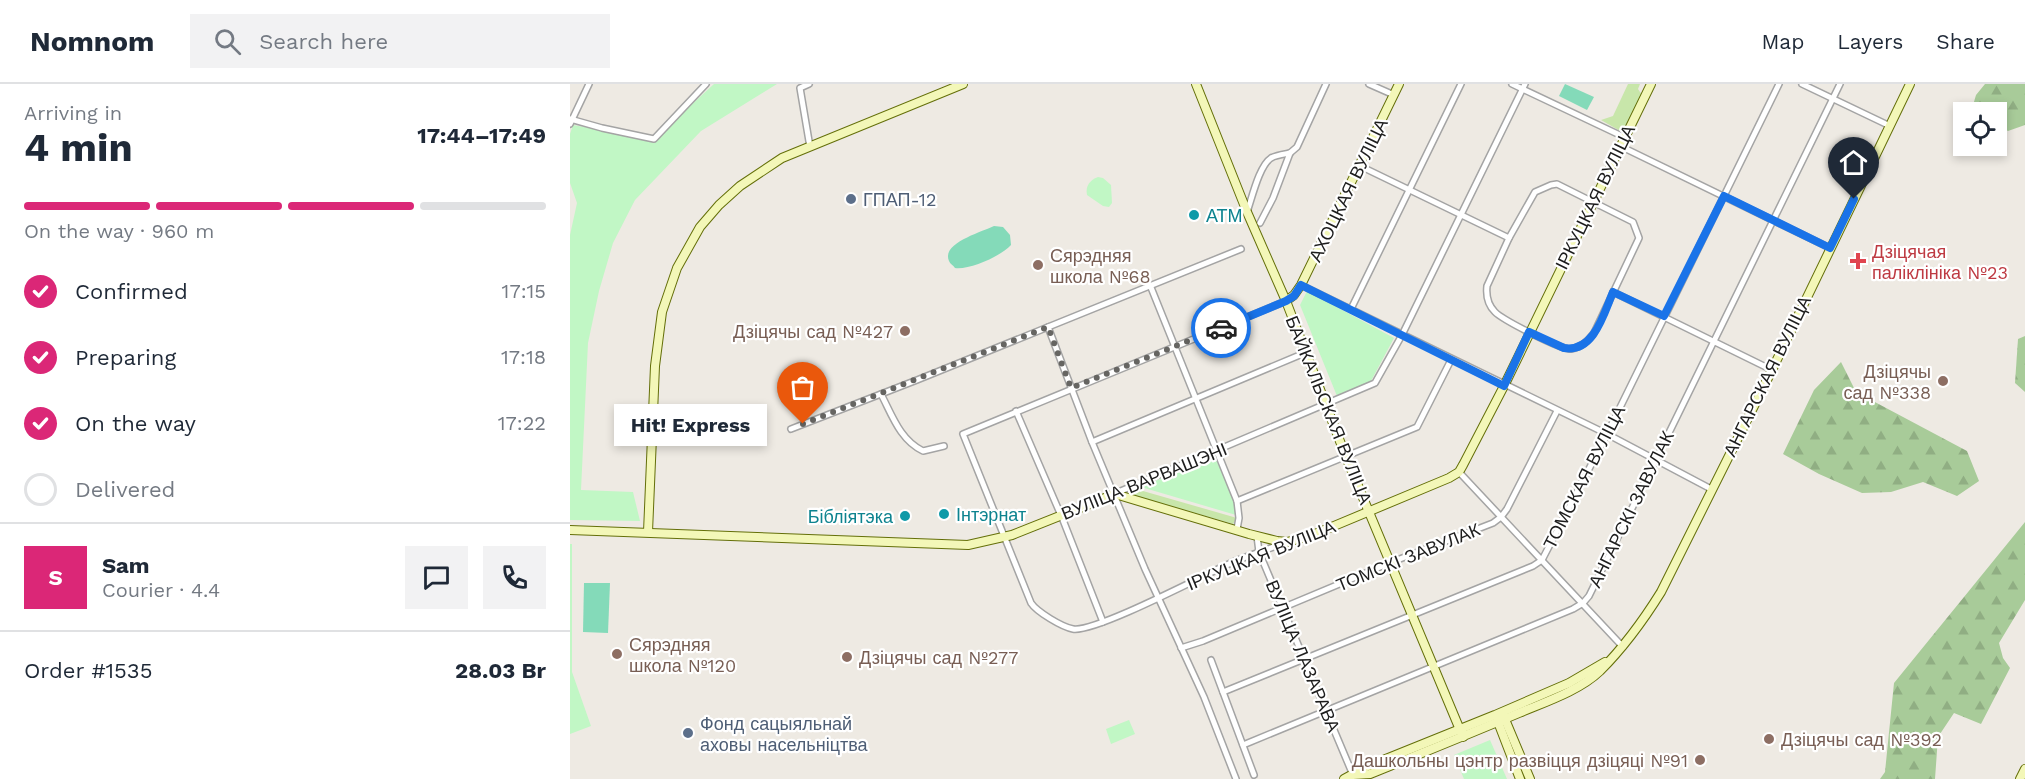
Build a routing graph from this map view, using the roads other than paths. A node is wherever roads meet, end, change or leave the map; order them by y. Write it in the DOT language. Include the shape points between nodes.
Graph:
graph roads {
  1 [pos="589,84"];
  2 [pos="706,84"];
  3 [pos="809,84"];
  4 [pos="963,84"];
  5 [pos="1196,84"];
  6 [pos="1326,84"];
  7 [pos="1370,84"];
  8 [pos="1400,84"];
  9 [pos="1461,84"];
  10 [pos="1512,84"];
  11 [pos="1651,84"];
  12 [pos="1779,84"];
  13 [pos="1802,84"];
  14 [pos="1840,84"];
  15 [pos="1910,84"];
  16 [pos="1524,86"];
  17 [pos="1394,96"];
  18 [pos="1832,99"];
  19 [pos="571,121"];
  20 [pos="1890,126"];
  21 [pos="1624,137"];
  22 [pos="1620,146"];
  23 [pos="810,147"];
  24 [pos="1290,153"];
  25 [pos="1360,166"];
  26 [pos="1410,191"];
  27 [pos="1724,196"];
  28 [pos="1593,202"];
  29 [pos="1247,212"];
  30 [pos="1460,216"];
  31 [pos="1773,220"];
  32 [pos="1260,223"];
  33 [pos="1509,238"];
  34 [pos="1830,248"];
  35 [pos="1241,249"];
  36 [pos="1150,285"];
  37 [pos="1301,285"];
  38 [pos="1613,292"];
  39 [pos="1286,301"];
  40 [pos="1351,309"];
  41 [pos="1664,316"];
  42 [pos="1048,327"];
  43 [pos="1529,332"];
  44 [pos="1402,334"];
  45 [pos="1715,340"];
  46 [pos="1174,347"];
  47 [pos="1307,352"];
  48 [pos="1451,360"];
  49 [pos="1772,369"];
  50 [pos="1504,386"];
  51 [pos="1071,388"];
  52 [pos="880,394"];
  53 [pos="1196,400"];
  54 [pos="1327,405"];
  55 [pos="1016,411"];
  56 [pos="1557,411"];
  57 [pos="791,429"];
  58 [pos="963,434"];
  59 [pos="1607,434"];
  60 [pos="1092,442"];
  61 [pos="944,446"];
  62 [pos="1216,452"];
  63 [pos="1346,456"];
  64 [pos="1656,460"];
  65 [pos="1459,472"];
  66 [pos="1711,489"];
  67 [pos="1115,494"];
  68 [pos="1237,501"];
  69 [pos="1369,511"];
  70 [pos="1060,514"];
  71 [pos="1502,517"];
  72 [pos="1237,529"];
  73 [pos="570,530"];
  74 [pos="648,532"];
  75 [pos="1257,536"];
  76 [pos="1005,537"];
  77 [pos="1287,542"];
  78 [pos="1259,552"];
  79 [pos="1542,560"];
  80 [pos="1392,562"];
  81 [pos="1158,597"];
  82 [pos="1583,603"];
  83 [pos="1283,608"];
  84 [pos="1412,614"];
  85 [pos="1103,622"];
  86 [pos="1623,647"];
  87 [pos="1181,648"];
  88 [pos="1304,659"];
  89 [pos="1211,660"];
  90 [pos="1435,667"];
  91 [pos="1222,692"];
  92 [pos="1326,711"];
  93 [pos="1501,718"];
  94 [pos="1461,733"];
  95 [pos="1243,745"];
  96 [pos="2025,770"];
  97 [pos="1254,775"];
  98 [pos="1353,775"];
  99 [pos="1236,779"];
  100 [pos="1344,779"];
  101 [pos="1520,779"];
  102 [pos="1530,779"];
  103 [pos="2020,779"];
  1 -- 19 [label="street"];
  2 -- 19 [label="street" via="654,139"];
  3 -- 23 [label="street" via="800,88"];
  4 -- 23 [label="main road"];
  5 -- 29 [label="main road, БАЙКАЛЬСКАЯ ВУЛІЦА"];
  6 -- 24 [label="street" via="1297,147"];
  7 -- 17 [label="street"];
  8 -- 17 [label="main road, АХОЦКАЯ ВУЛІЦА"];
  9 -- 26 [label="street"];
  10 -- 16 [label="street"];
  11 -- 21 [label="main road, ІРКУЦКАЯ ВУЛІЦА"];
  12 -- 27 [label="street, ТОМСКАЯ ВУЛІЦА"];
  13 -- 18 [label="street"];
  14 -- 18 [label="street, АНГАРСКІ ЗАВУЛАК"];
  15 -- 20 [label="main road, АНГАРСКАЯ ВУЛІЦА"];
  16 -- 21 [label="street"];
  16 -- 30 [label="street, ВУЛІЦА ВАРВАШЭНІ"];
  17 -- 25 [label="main road, АХОЦКАЯ ВУЛІЦА"];
  18 -- 20 [label="street"];
  18 -- 31 [label="street, АНГАРСКІ ЗАВУЛАК"];
  20 -- 34 [label="main road, АНГАРСКАЯ ВУЛІЦА"];
  21 -- 22 [label="main road, ІРКУЦКАЯ ВУЛІЦА"];
  22 -- 27 [label="street"];
  22 -- 28 [label="main road, ІРКУЦКАЯ ВУЛІЦА"];
  23 -- 74 [label="main road" via="782,158 732,193 700,227 677,268 662,312 656,360"];
  24 -- 29 [label="street" via="1267,162"];
  24 -- 32 [label="street"];
  25 -- 26 [label="street"];
  25 -- 37 [label="main road, АХОЦКАЯ ВУЛІЦА"];
  26 -- 30 [label="street"];
  26 -- 40 [label="street"];
  27 -- 31 [label="street"];
  27 -- 41 [label="street, ТОМСКАЯ ВУЛІЦА"];
  28 -- 33 [label="street" via="1557,184 1541,189 1535,192"];
  28 -- 38 [label="street" via="1634,222 1638,230 1639,238"];
  28 -- 43 [label="main road, ІРКУЦКАЯ ВУЛІЦА"];
  29 -- 39 [label="main road, БАЙКАЛЬСКАЯ ВУЛІЦА"];
  30 -- 33 [label="street"];
  30 -- 44 [label="street, ВУЛІЦА ВАРВАШЭНІ"];
  31 -- 34 [label="street"];
  31 -- 45 [label="street, АНГАРСКІ ЗАВУЛАК"];
  33 -- 43 [label="street" via="1486,294 1493,311"];
  34 -- 49 [label="main road, АНГАРСКАЯ ВУЛІЦА"];
  35 -- 36 [label="street"];
  36 -- 42 [label="street"];
  36 -- 46 [label="street"];
  37 -- 39 [label="main road, АХОЦКАЯ ВУЛІЦА"];
  37 -- 40 [label="street"];
  38 -- 41 [label="street"];
  38 -- 43 [label="street" via="1594,333 1581,346 1564,348"];
  39 -- 46 [label="street, АХОЦКАЯ ВУЛІЦА"];
  39 -- 47 [label="main road, БАЙКАЛЬСКАЯ ВУЛІЦА"];
  40 -- 44 [label="street"];
  41 -- 45 [label="street"];
  41 -- 59 [label="street, ТОМСКАЯ ВУЛІЦА"];
  42 -- 51 [label="street"];
  42 -- 52 [label="street"];
  43 -- 50 [label="main road, ІРКУЦКАЯ ВУЛІЦА"];
  44 -- 48 [label="street"];
  44 -- 54 [label="street, ВУЛІЦА ВАРВАШЭНІ" via="1375,383"];
  45 -- 49 [label="street"];
  45 -- 64 [label="street, АНГАРСКІ ЗАВУЛАК"];
  46 -- 51 [label="street, АХОЦКАЯ ВУЛІЦА"];
  46 -- 53 [label="street"];
  47 -- 53 [label="street"];
  47 -- 54 [label="main road, БАЙКАЛЬСКАЯ ВУЛІЦА"];
  48 -- 50 [label="street"];
  48 -- 63 [label="street" via="1417,427"];
  49 -- 66 [label="main road, АНГАРСКАЯ ВУЛІЦА"];
  50 -- 56 [label="street"];
  50 -- 65 [label="main road, ІРКУЦКАЯ ВУЛІЦА"];
  51 -- 55 [label="street, АХОЦКАЯ ВУЛІЦА"];
  51 -- 60 [label="street"];
  52 -- 57 [label="street"];
  52 -- 61 [label="street" via="903,436 916,448 922,451"];
  53 -- 60 [label="street"];
  53 -- 62 [label="street"];
  54 -- 62 [label="street, ВУЛІЦА ВАРВАШЭНІ"];
  54 -- 63 [label="main road, БАЙКАЛЬСКАЯ ВУЛІЦА"];
  55 -- 58 [label="street, АХОЦКАЯ ВУЛІЦА"];
  55 -- 70 [label="street"];
  56 -- 59 [label="street"];
  56 -- 71 [label="street, ТОМСКІ ЗАВУЛАК"];
  58 -- 76 [label="street, ІРКУЦКАЯ ВУЛІЦА"];
  59 -- 64 [label="street"];
  59 -- 79 [label="street, ТОМСКАЯ ВУЛІЦА"];
  60 -- 67 [label="street"];
  62 -- 67 [label="street, ВУЛІЦА ВАРВАШЭНІ"];
  62 -- 68 [label="street"];
  63 -- 68 [label="street"];
  63 -- 69 [label="main road, БАЙКАЛЬСКАЯ ВУЛІЦА"];
  64 -- 66 [label="street"];
  64 -- 82 [label="street, АНГАРСКІ ЗАВУЛАК"];
  65 -- 69 [label="main road, ІРКУЦКАЯ ВУЛІЦА"];
  65 -- 71 [label="street"];
  66 -- 86 [label="main road, АНГАРСКАЯ ВУЛІЦА" via="1661,592"];
  67 -- 70 [label="main road, ВУЛІЦА ВАРВАШЭНІ"];
  67 -- 72 [label="main road"];
  67 -- 81 [label="street"];
  68 -- 72 [label="street"];
  69 -- 77 [label="main road, ІРКУЦКАЯ ВУЛІЦА"];
  69 -- 80 [label="main road, БАЙКАЛЬСКАЯ ВУЛІЦА"];
  70 -- 76 [label="main road, ВУЛІЦА ВАРВАШЭНІ"];
  70 -- 85 [label="street"];
  71 -- 79 [label="street"];
  71 -- 80 [label="street, ТОМСКІ ЗАВУЛАК"];
  72 -- 75 [label="main road"];
  73 -- 74 [label="main road, ВУЛІЦА ВАРВАШЭНІ"];
  74 -- 76 [label="main road, ВУЛІЦА ВАРВАШЭНІ" via="951,545"];
  75 -- 77 [label="main road"];
  75 -- 78 [label="street, ВУЛІЦА ЛАЗАРАВА"];
  76 -- 85 [label="street, ІРКУЦКАЯ ВУЛІЦА" via="1034,607 1072,629"];
  77 -- 78 [label="street, ІРКУЦКАЯ ВУЛІЦА"];
  78 -- 81 [label="street, ІРКУЦКАЯ ВУЛІЦА"];
  78 -- 83 [label="street, ВУЛІЦА ЛАЗАРАВА"];
  79 -- 82 [label="street"];
  79 -- 84 [label="street, ТОМСКАЯ ВУЛІЦА"];
  80 -- 83 [label="street, ТОМСКІ ЗАВУЛАК"];
  80 -- 84 [label="main road, БАЙКАЛЬСКАЯ ВУЛІЦА"];
  81 -- 85 [label="street, ІРКУЦКАЯ ВУЛІЦА"];
  81 -- 87 [label="street"];
  82 -- 86 [label="street"];
  82 -- 90 [label="street, АНГАРСКІ ЗАВУЛАК"];
  83 -- 87 [label="street, ТОМСКІ ЗАВУЛАК"];
  83 -- 88 [label="street, ВУЛІЦА ЛАЗАРАВА"];
  84 -- 88 [label="street, ТОМСКАЯ ВУЛІЦА"];
  84 -- 90 [label="main road, БАЙКАЛЬСКАЯ ВУЛІЦА"];
  86 -- 93 [label="main road, АНГАРСКАЯ ВУЛІЦА" via="1599,672 1575,688"];
  87 -- 99 [label="street"];
  88 -- 91 [label="street, ТОМСКАЯ ВУЛІЦА"];
  88 -- 92 [label="street, ВУЛІЦА ЛАЗАРАВА"];
  89 -- 91 [label="street"];
  90 -- 92 [label="street, АНГАРСКІ ЗАВУЛАК"];
  90 -- 94 [label="main road, БАЙКАЛЬСКАЯ ВУЛІЦА"];
  91 -- 95 [label="street"];
  92 -- 95 [label="street, АНГАРСКІ ЗАВУЛАК"];
  92 -- 98 [label="street, ВУЛІЦА ЛАЗАРАВА"];
  93 -- 94 [label="main road, АНГАРСКАЯ ВУЛІЦА"];
  93 -- 101 [label="main road"];
  93 -- 102 [label="main road"];
  94 -- 98 [label="main road, АНГАРСКАЯ ВУЛІЦА" via="1370,774"];
  95 -- 97 [label="street"];
  96 -- 103 [label="main road"];
  98 -- 100 [label="main road, АНГАРСКАЯ ВУЛІЦА"];
}
